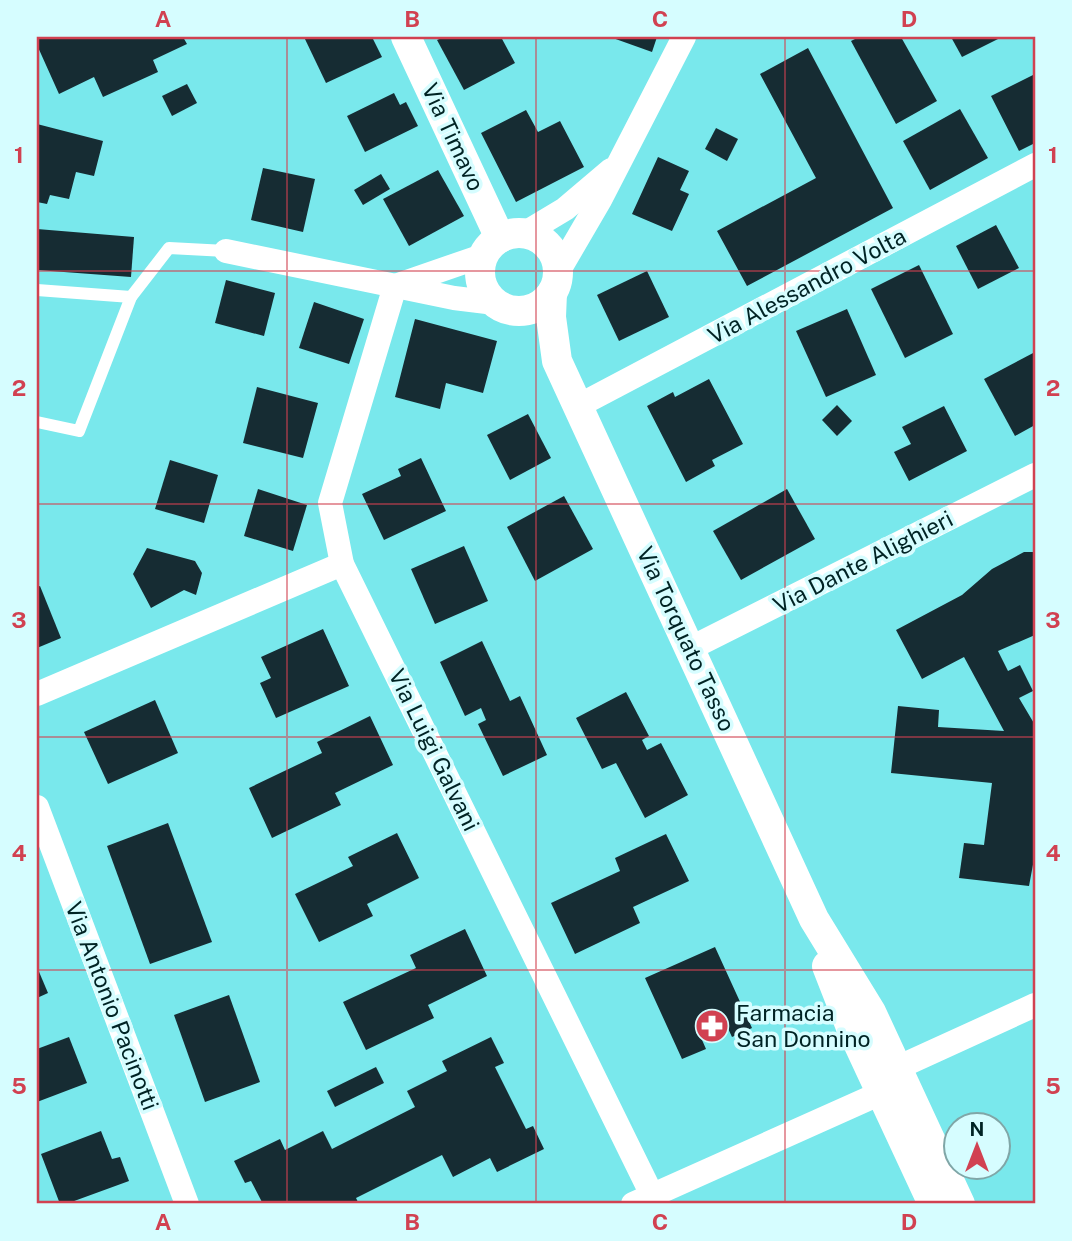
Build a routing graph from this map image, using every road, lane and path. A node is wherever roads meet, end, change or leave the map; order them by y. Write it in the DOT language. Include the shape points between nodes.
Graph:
graph roads {
  1 [pos="406,37"];
  2 [pos="684,37"];
  3 [pos="619,163"];
  4 [pos="1035,165"];
  5 [pos="502,242"];
  6 [pos="226,251"];
  7 [pos="555,282"];
  8 [pos="395,286"];
  9 [pos="37,290"];
  10 [pos="131,297"];
  11 [pos="500,306"];
  12 [pos="557,361"];
  13 [pos="578,406"];
  14 [pos="37,422"];
  15 [pos="1035,475"];
  16 [pos="342,564"];
  17 [pos="691,648"];
  18 [pos="37,694"];
  19 [pos="37,807"];
  20 [pos="814,919"];
  21 [pos="1035,1005"];
  22 [pos="897,1068"];
  23 [pos="881,1093"];
  24 [pos="643,1199"];
  25 [pos="928,1203"];
  26 [pos="187,1204"];
  27 [pos="960,1204"];
  1 -- 5 [label="street, Via Timavo"];
  2 -- 3 [label="street"];
  3 -- 5 [label="street" via="565,209"];
  3 -- 7 [label="street"];
  4 -- 13 [label="street, Via Alessandro Volta"];
  5 -- 7 [label="street, Via Torquato Tasso" via="542,240 554,254"];
  5 -- 8 [label="street"];
  5 -- 11 [label="street, Via Torquato Tasso" via="480,265 483,288"];
  6 -- 8 [label="street"];
  6 -- 10 [label="lane" via="169,248"];
  7 -- 11 [label="street" via="546,300 533,309"];
  7 -- 12 [label="street, Via Torquato Tasso" via="551,317"];
  8 -- 11 [label="street"];
  8 -- 16 [label="street, Via Luigi Galvani" via="330,503"];
  9 -- 10 [label="lane"];
  10 -- 14 [label="lane" via="79,431"];
  11 -- 12 [label="street, Via Torquato Tasso"];
  12 -- 13 [label="street, Via Torquato Tasso"];
  13 -- 17 [label="street, Via Torquato Tasso"];
  15 -- 17 [label="street, Via Dante Alighieri"];
  16 -- 18 [label="street"];
  16 -- 24 [label="street, Via Luigi Galvani"];
  17 -- 20 [label="street, Via Torquato Tasso"];
  19 -- 26 [label="street, Via Antonio Pacinotti"];
  20 -- 22 [label="street, Via Torquato Tasso" via="871,1012"];
  20 -- 23 [label="street, Via Torquato Tasso" via="828,970"];
  21 -- 22 [label="street"];
  22 -- 27 [label="street, Via Torquato Tasso"];
  23 -- 24 [label="street"];
  23 -- 25 [label="street, Via Torquato Tasso"];
}
